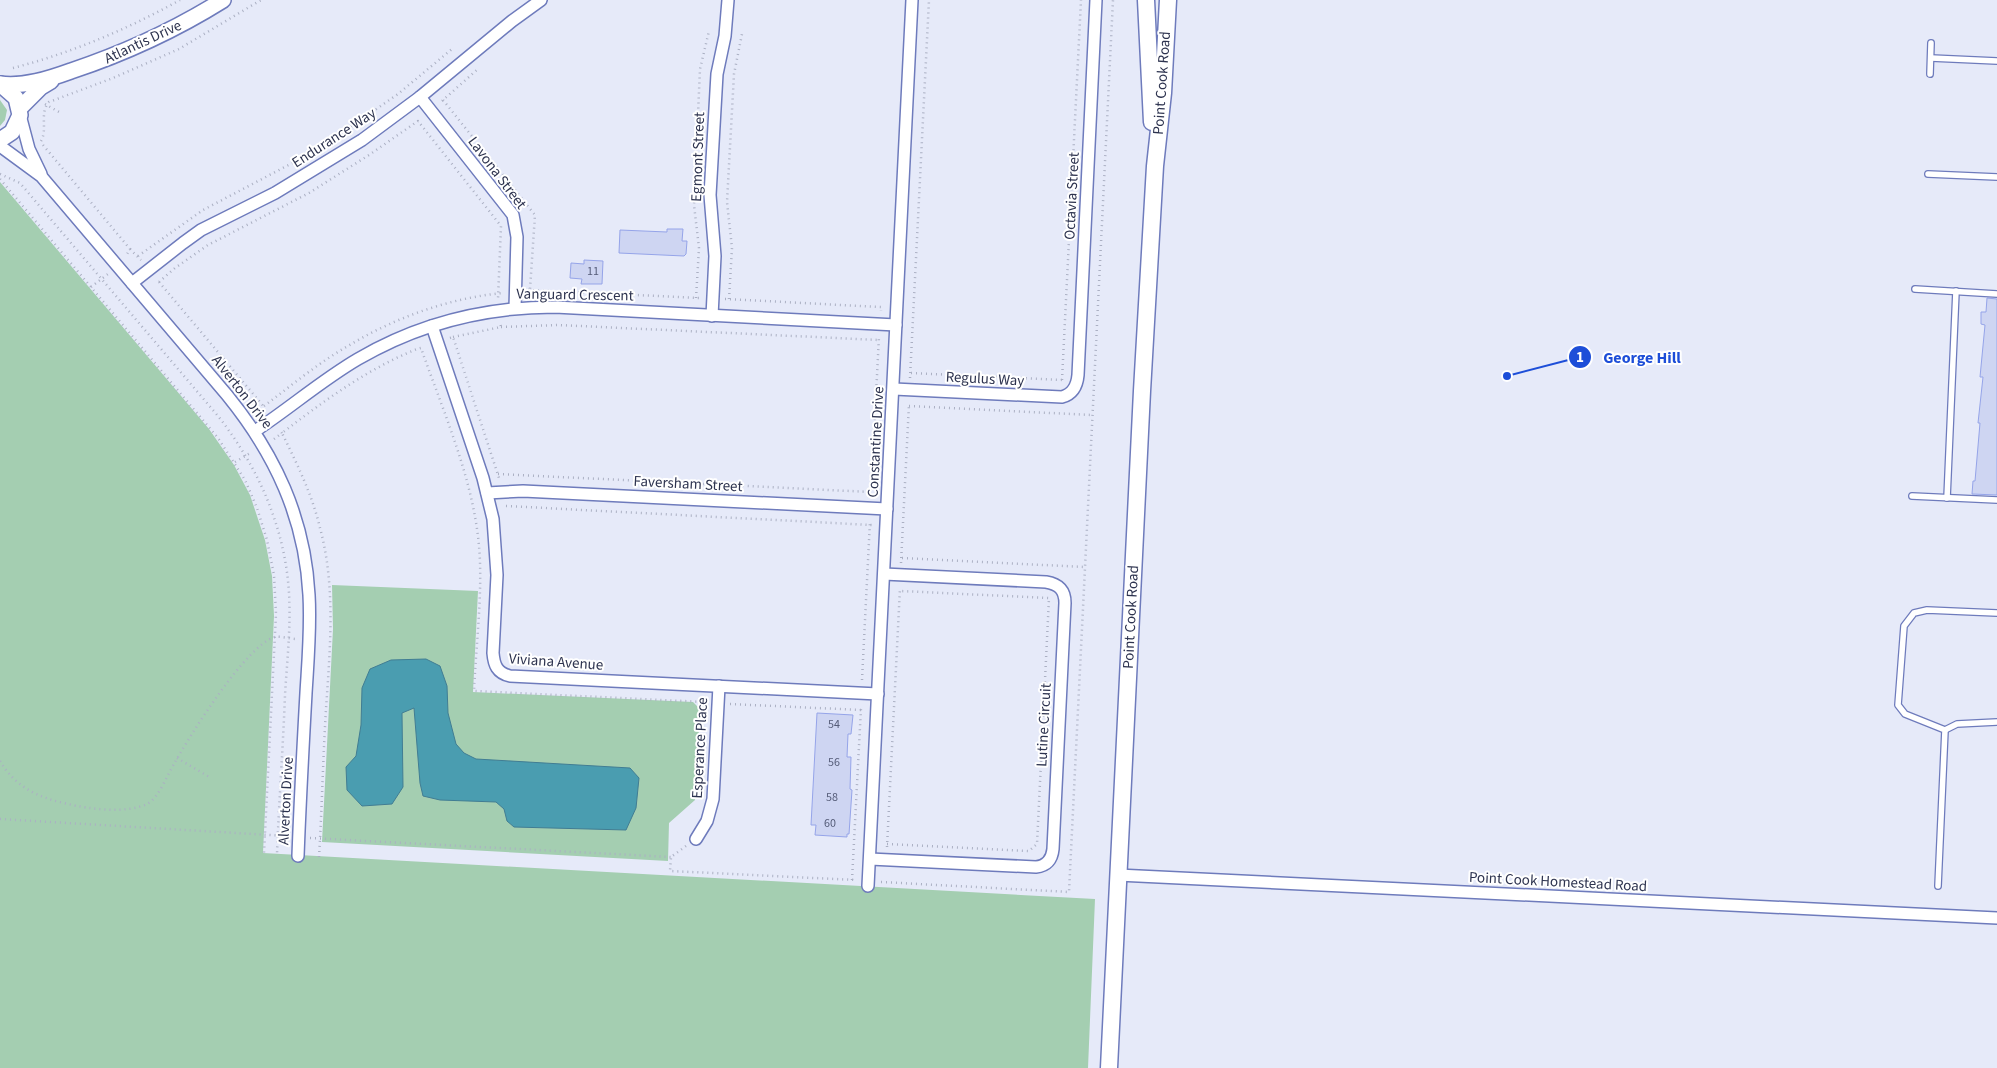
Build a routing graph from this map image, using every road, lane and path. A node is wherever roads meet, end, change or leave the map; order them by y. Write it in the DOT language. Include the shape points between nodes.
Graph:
graph roads {
  1 [pos="180,0"];
  2 [pos="223,0"];
  3 [pos="261,0"];
  4 [pos="541,0"];
  5 [pos="728,0"];
  6 [pos="912,0"];
  7 [pos="929,0"];
  8 [pos="1081,0"];
  9 [pos="1096,0"];
  10 [pos="1146,0"];
  11 [pos="1168,0"];
  12 [pos="742,34"];
  13 [pos="1932,44"];
  14 [pos="452,49"];
  15 [pos="1931,58"];
  16 [pos="1997,61"];
  17 [pos="479,68"];
  18 [pos="6,70"];
  19 [pos="1930,74"];
  20 [pos="58,76"];
  21 [pos="0,84"];
  22 [pos="420,98"];
  23 [pos="430,110"];
  24 [pos="20,112"];
  25 [pos="44,117"];
  26 [pos="418,121"];
  27 [pos="0,140"];
  28 [pos="0,146"];
  29 [pos="1155,166"];
  30 [pos="0,174"];
  31 [pos="1928,174"];
  32 [pos="41,176"];
  33 [pos="1997,177"];
  34 [pos="0,179"];
  35 [pos="138,256"];
  36 [pos="159,282"];
  37 [pos="132,283"];
  38 [pos="1915,289"];
  39 [pos="1956,291"];
  40 [pos="1997,294"];
  41 [pos="729,300"];
  42 [pos="881,307"];
  43 [pos="515,308"];
  44 [pos="499,310"];
  45 [pos="712,316"];
  46 [pos="880,324"];
  47 [pos="896,325"];
  48 [pos="432,326"];
  49 [pos="501,327"];
  50 [pos="453,337"];
  51 [pos="879,340"];
  52 [pos="437,343"];
  53 [pos="911,373"];
  54 [pos="1062,380"];
  55 [pos="1094,382"];
  56 [pos="1075,386"];
  57 [pos="894,389"];
  58 [pos="910,390"];
  59 [pos="909,406"];
  60 [pos="1092,415"];
  61 [pos="255,431"];
  62 [pos="499,474"];
  63 [pos="483,478"];
  64 [pos="468,483"];
  65 [pos="503,491"];
  66 [pos="872,492"];
  67 [pos="487,493"];
  68 [pos="1912,496"];
  69 [pos="1947,498"];
  70 [pos="1997,500"];
  71 [pos="871,508"];
  72 [pos="887,509"];
  73 [pos="870,525"];
  74 [pos="886,526"];
  75 [pos="903,527"];
  76 [pos="902,558"];
  77 [pos="1085,567"];
  78 [pos="884,574"];
  79 [pos="900,575"];
  80 [pos="900,591"];
  81 [pos="1997,613"];
  82 [pos="275,637"];
  83 [pos="288,638"];
  84 [pos="309,640"];
  85 [pos="718,686"];
  86 [pos="862,693"];
  87 [pos="878,694"];
  88 [pos="718,703"];
  89 [pos="861,710"];
  90 [pos="1997,722"];
  91 [pos="1945,730"];
  92 [pos="177,758"];
  93 [pos="0,761"];
  94 [pos="211,778"];
  95 [pos="0,819"];
  96 [pos="265,835"];
  97 [pos="278,836"];
  98 [pos="299,836"];
  99 [pos="320,838"];
  100 [pos="696,839"];
  101 [pos="887,844"];
  102 [pos="264,853"];
  103 [pos="277,854"];
  104 [pos="298,856"];
  105 [pos="319,856"];
  106 [pos="671,857"];
  107 [pos="870,859"];
  108 [pos="888,861"];
  109 [pos="1118,876"];
  110 [pos="852,880"];
  111 [pos="886,882"];
  112 [pos="868,886"];
  113 [pos="1938,886"];
  114 [pos="1997,918"];
  115 [pos="1108,1068"];
  1 -- 18 [label="path" via="101,38"];
  2 -- 20 [label="street, Atlantis Drive" via="151,40"];
  3 -- 25 [label="path" via="179,49 49,102"];
  4 -- 22 [label="street, Endurance Way"];
  5 -- 45 [label="street, Egmont Street" via="717,74 710,195 715,256"];
  6 -- 47 [label="street, Constantine Drive"];
  7 -- 53 [label="path"];
  8 -- 54 [label="path"];
  9 -- 56 [label="street, Octavia Street"];
  10 -- 29 [label="main road, Point Cook Road"];
  11 -- 29 [label="main road, Point Cook Road"];
  12 -- 41 [label="path" via="734,74 727,202 732,248"];
  13 -- 15 [label="lane"];
  14 -- 35 [label="path" via="390,100 319,149 203,210"];
  15 -- 16 [label="lane"];
  15 -- 19 [label="lane"];
  17 -- 23 [label="path"];
  20 -- 21 [label="street, Atlantis Drive" via="22,84"];
  20 -- 24 [label="street, Atlantis Drive" via="41,87"];
  21 -- 24 [label="street" via="16,98"];
  22 -- 23 [label="street, Lavona Street"];
  22 -- 37 [label="street, Endurance Way" via="306,175 195,234"];
  23 -- 26 [label="path"];
  23 -- 43 [label="street, Lavona Street" via="513,215 517,237"];
  24 -- 27 [label="street, Atlantis Drive" via="12,132"];
  24 -- 32 [label="street, Alverton Drive" via="29,149"];
  26 -- 36 [label="path" via="309,193 208,245"];
  26 -- 44 [label="path" via="501,226"];
  28 -- 32 [label="street, Alverton Drive"];
  29 -- 109 [label="main road, Point Cook Road"];
  30 -- 83 [label="path" via="20,183 218,416 246,456 268,499 282,545 289,593"];
  31 -- 33 [label="lane"];
  32 -- 37 [label="street, Alverton Drive"];
  34 -- 82 [label="path" via="235,462 251,494 267,540 276,593"];
  37 -- 61 [label="street, Alverton Drive"];
  38 -- 39 [label="lane"];
  39 -- 40 [label="lane"];
  39 -- 69 [label="lane"];
  42 -- 46 [label="path"];
  43 -- 44 [label="street, Vanguard Crescent"];
  43 -- 45 [label="street, Vanguard Crescent" via="555,307"];
  44 -- 48 [label="street, Vanguard Crescent"];
  44 -- 49 [label="path"];
  45 -- 46 [label="street, Vanguard Crescent"];
  46 -- 47 [label="street, Vanguard Crescent"];
  46 -- 51 [label="path"];
  47 -- 57 [label="street, Constantine Drive"];
  48 -- 52 [label="street, Viviana Avenue"];
  48 -- 61 [label="street, Vanguard Crescent" via="358,359"];
  49 -- 50 [label="path"];
  49 -- 51 [label="path" via="558,324"];
  50 -- 52 [label="path"];
  50 -- 62 [label="path"];
  51 -- 66 [label="path"];
  52 -- 63 [label="street, Viviana Avenue"];
  53 -- 54 [label="path"];
  53 -- 58 [label="path"];
  54 -- 56 [label="path"];
  55 -- 56 [label="path"];
  56 -- 58 [label="street, Regulus Way" via="1066,396 1056,397"];
  57 -- 58 [label="street, Regulus Way"];
  57 -- 72 [label="street, Constantine Drive"];
  58 -- 59 [label="path"];
  59 -- 60 [label="path"];
  59 -- 75 [label="path"];
  61 -- 84 [label="street, Alverton Drive" via="282,480 299,530 308,577"];
  62 -- 63 [label="path"];
  62 -- 65 [label="path"];
  62 -- 66 [label="path"];
  63 -- 64 [label="path"];
  63 -- 67 [label="street, Viviana Avenue"];
  64 -- 88 [label="path" via="480,564 474,691"];
  64 -- 99 [label="path" via="422,348 374,369 282,433 313,502 328,575 330,623"];
  65 -- 67 [label="street, Faversham Street"];
  65 -- 71 [label="street, Faversham Street"];
  65 -- 73 [label="path" via="506,507"];
  66 -- 71 [label="path"];
  67 -- 85 [label="street, Viviana Avenue" via="497,554 493,661 500,672 510,676"];
  68 -- 69 [label="lane"];
  69 -- 70 [label="lane"];
  71 -- 72 [label="street, Faversham Street"];
  71 -- 73 [label="path"];
  72 -- 74 [label="street, Constantine Drive"];
  73 -- 74 [label="path"];
  73 -- 86 [label="path"];
  74 -- 75 [label="path"];
  74 -- 78 [label="street, Constantine Drive"];
  75 -- 76 [label="path"];
  76 -- 77 [label="path"];
  76 -- 79 [label="path"];
  78 -- 79 [label="street, Lutine Circuit"];
  78 -- 87 [label="street, Constantine Drive"];
  79 -- 80 [label="path"];
  79 -- 108 [label="street, Lutine Circuit" via="1052,583 1062,589 1065,602 1050,859 1036,868"];
  80 -- 101 [label="path"];
  80 -- 101 [label="path" via="1049,598 1038,834 1037,844 1029,851"];
  81 -- 91 [label="lane" via="1927,610 1914,613 1904,626 1898,705 1905,714"];
  82 -- 83 [label="path"];
  82 -- 92 [label="path" via="259,647 233,676"];
  82 -- 96 [label="path"];
  83 -- 84 [label="path"];
  83 -- 97 [label="path"];
  84 -- 98 [label="street, Alverton Drive"];
  85 -- 86 [label="street, Viviana Avenue"];
  85 -- 88 [label="street, Esperance Place"];
  86 -- 87 [label="street, Viviana Avenue"];
  86 -- 89 [label="path"];
  87 -- 107 [label="street, Constantine Drive"];
  88 -- 89 [label="path"];
  88 -- 100 [label="street, Esperance Place" via="713,799 707,821"];
  89 -- 110 [label="path"];
  90 -- 91 [label="lane" via="1957,724"];
  91 -- 113 [label="lane"];
  92 -- 93 [label="path" via="148,804 114,809 91,809 49,800 8,774"];
  92 -- 94 [label="path"];
  95 -- 96 [label="path"];
  96 -- 97 [label="path"];
  96 -- 102 [label="path"];
  97 -- 98 [label="path"];
  97 -- 103 [label="path"];
  98 -- 99 [label="path"];
  98 -- 104 [label="street, Alverton Drive"];
  99 -- 105 [label="path"];
  99 -- 106 [label="path"];
  101 -- 108 [label="path"];
  107 -- 108 [label="street, Lutine Circuit"];
  107 -- 112 [label="street, Constantine Drive"];
  108 -- 111 [label="path"];
  109 -- 114 [label="street, Point Cook Homestead Road"];
  109 -- 115 [label="main road, Point Cook Road"];
}
